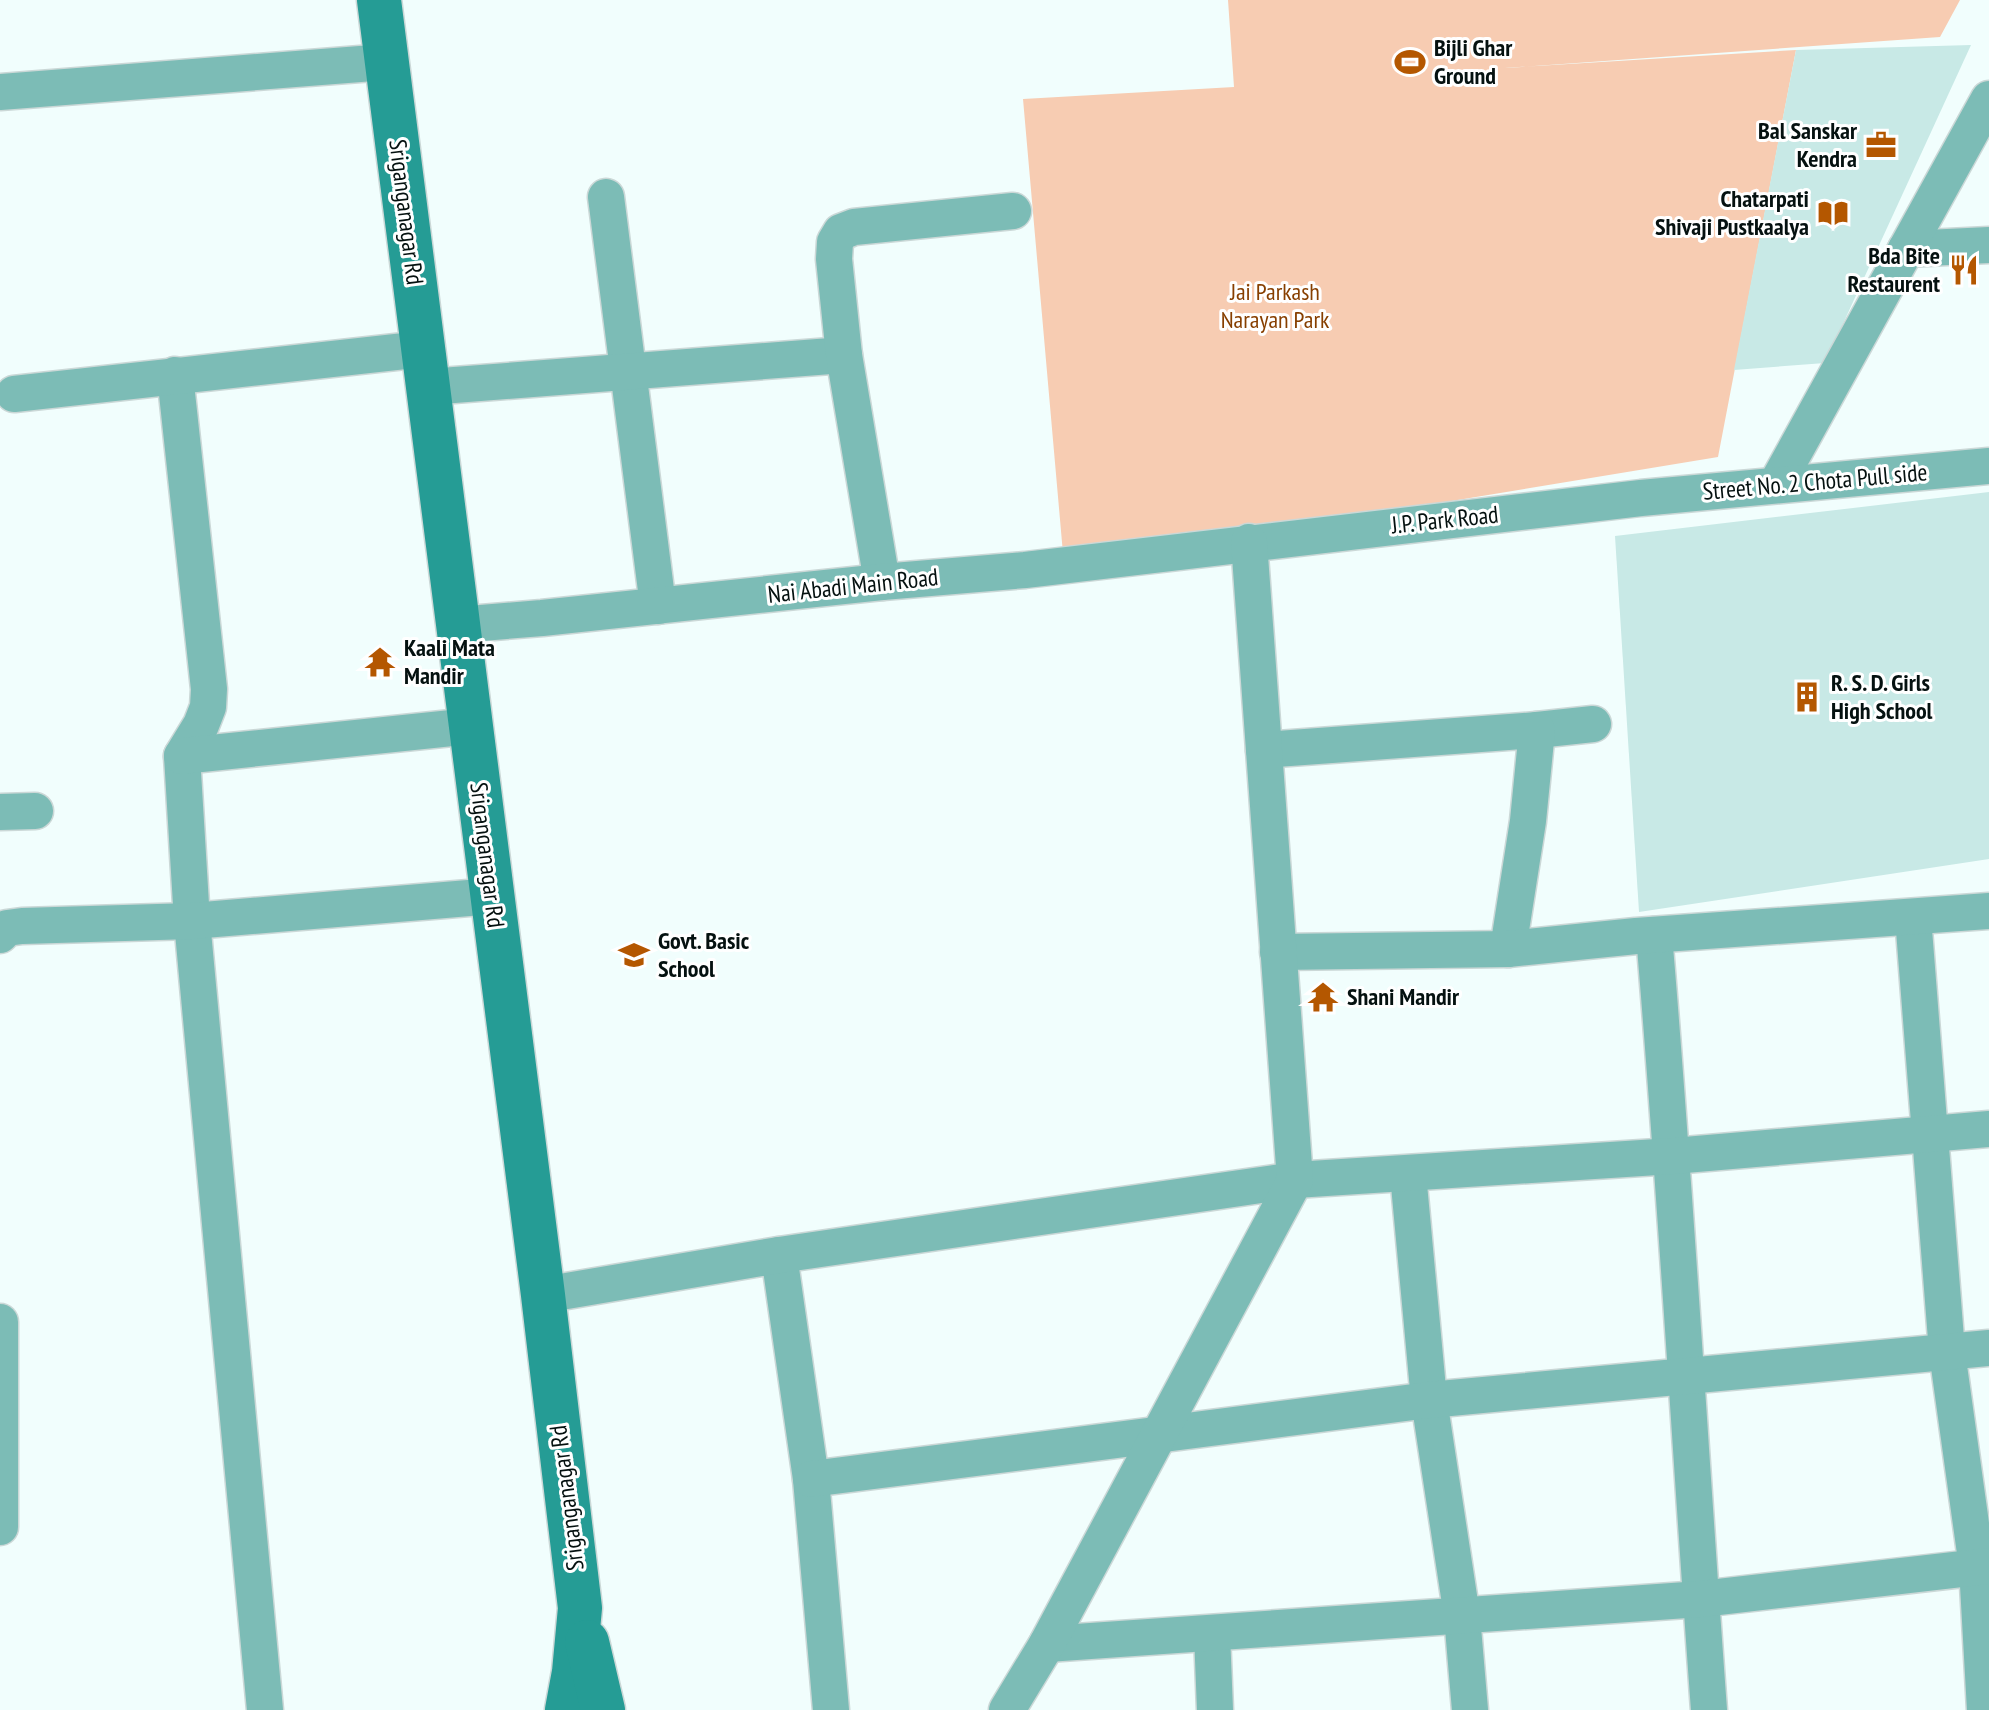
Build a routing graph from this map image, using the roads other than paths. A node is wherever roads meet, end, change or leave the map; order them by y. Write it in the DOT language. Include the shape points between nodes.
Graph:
graph roads {
  1 [pos="379,0"];
  2 [pos="386,62"];
  3 [pos="0,92"];
  4 [pos="1989,99"];
  5 [pos="606,197"];
  6 [pos="1013,211"];
  7 [pos="1989,245"];
  8 [pos="1906,249"];
  9 [pos="844,355"];
  10 [pos="426,368"];
  11 [pos="630,373"];
  12 [pos="175,375"];
  13 [pos="14,394"];
  14 [pos="1989,466"];
  15 [pos="1776,485"];
  16 [pos="1641,498"];
  17 [pos="1249,542"];
  18 [pos="882,582"];
  19 [pos="658,606"];
  20 [pos="457,625"];
  21 [pos="1593,724"];
  22 [pos="471,726"];
  23 [pos="1537,730"];
  24 [pos="1264,750"];
  25 [pos="182,756"];
  26 [pos="493,896"];
  27 [pos="1989,911"];
  28 [pos="1913,917"];
  29 [pos="192,921"];
  30 [pos="0,935"];
  31 [pos="1654,935"];
  32 [pos="1508,949"];
  33 [pos="1278,952"];
  34 [pos="1989,1129"];
  35 [pos="1929,1135"];
  36 [pos="1673,1156"];
  37 [pos="1408,1174"];
  38 [pos="1295,1180"];
  39 [pos="779,1255"];
  40 [pos="543,1295"];
  41 [pos="0,1322"];
  42 [pos="1989,1348"];
  43 [pos="1947,1352"];
  44 [pos="1685,1374"];
  45 [pos="1429,1400"];
  46 [pos="1158,1433"];
  47 [pos="811,1479"];
  48 [pos="0,1527"];
  49 [pos="1983,1566"];
  50 [pos="1701,1599"];
  51 [pos="580,1608"];
  52 [pos="1462,1616"];
  53 [pos="1212,1634"];
  54 [pos="1047,1644"];
  55 [pos="265,1710"];
  56 [pos="567,1710"];
  57 [pos="603,1710"];
  58 [pos="831,1710"];
  59 [pos="1007,1710"];
  60 [pos="1215,1710"];
  61 [pos="1470,1710"];
  62 [pos="1709,1710"];
  63 [pos="1985,1710"];
  1 -- 2 [label="main road, Sriganganagar Rd"];
  2 -- 3 [label="street"];
  2 -- 10 [label="main road, Sriganganagar Rd"];
  4 -- 8 [label="street"];
  5 -- 11 [label="street"];
  6 -- 9 [label="street" via="841,232 834,259"];
  7 -- 8 [label="street"];
  8 -- 15 [label="street"];
  9 -- 11 [label="street"];
  9 -- 18 [label="street"];
  10 -- 11 [label="street"];
  10 -- 12 [label="street"];
  10 -- 20 [label="main road, Sriganganagar Rd"];
  11 -- 19 [label="street"];
  12 -- 13 [label="street"];
  12 -- 25 [label="street" via="209,689 201,725"];
  14 -- 15 [label="street, Street No. 2 Chota Pull side"];
  15 -- 16 [label="street, Street No. 2 Chota Pull side"];
  16 -- 17 [label="street, J.P. Park Road"];
  17 -- 18 [label="street, Nai Abadi Main Road"];
  17 -- 24 [label="street"];
  18 -- 19 [label="street, Nai Abadi Main Road"];
  19 -- 20 [label="street, Nai Abadi Main Road"];
  20 -- 22 [label="main road, Sriganganagar Rd"];
  21 -- 23 [label="street"];
  22 -- 25 [label="street"];
  22 -- 26 [label="main road, Sriganganagar Rd"];
  23 -- 24 [label="street"];
  23 -- 32 [label="street"];
  24 -- 33 [label="street"];
  25 -- 29 [label="street"];
  26 -- 29 [label="street"];
  26 -- 40 [label="main road, Sriganganagar Rd"];
  27 -- 28 [label="street"];
  28 -- 31 [label="street"];
  28 -- 35 [label="street"];
  29 -- 30 [label="street" via="22,926"];
  29 -- 55 [label="street"];
  31 -- 32 [label="street"];
  31 -- 36 [label="street"];
  32 -- 33 [label="street"];
  33 -- 38 [label="street"];
  34 -- 35 [label="street"];
  35 -- 36 [label="street"];
  35 -- 43 [label="street"];
  36 -- 37 [label="street"];
  36 -- 44 [label="street"];
  37 -- 38 [label="street"];
  37 -- 45 [label="street"];
  38 -- 39 [label="street"];
  38 -- 46 [label="street"];
  39 -- 40 [label="street"];
  39 -- 47 [label="street"];
  40 -- 51 [label="main road, Sriganganagar Rd"];
  41 -- 48 [label="street"];
  42 -- 43 [label="street"];
  43 -- 44 [label="street"];
  43 -- 49 [label="street"];
  44 -- 45 [label="street"];
  44 -- 50 [label="street"];
  45 -- 46 [label="street"];
  45 -- 52 [label="street"];
  46 -- 47 [label="street"];
  46 -- 54 [label="street"];
  47 -- 58 [label="street"];
  49 -- 50 [label="street"];
  49 -- 63 [label="street"];
  50 -- 52 [label="street"];
  50 -- 62 [label="street"];
  51 -- 56 [label="main road, Sriganganagar Rd"];
  51 -- 57 [label="main road"];
  52 -- 53 [label="street"];
  52 -- 61 [label="street"];
  53 -- 54 [label="street"];
  53 -- 60 [label="street"];
  54 -- 59 [label="street"];
}
